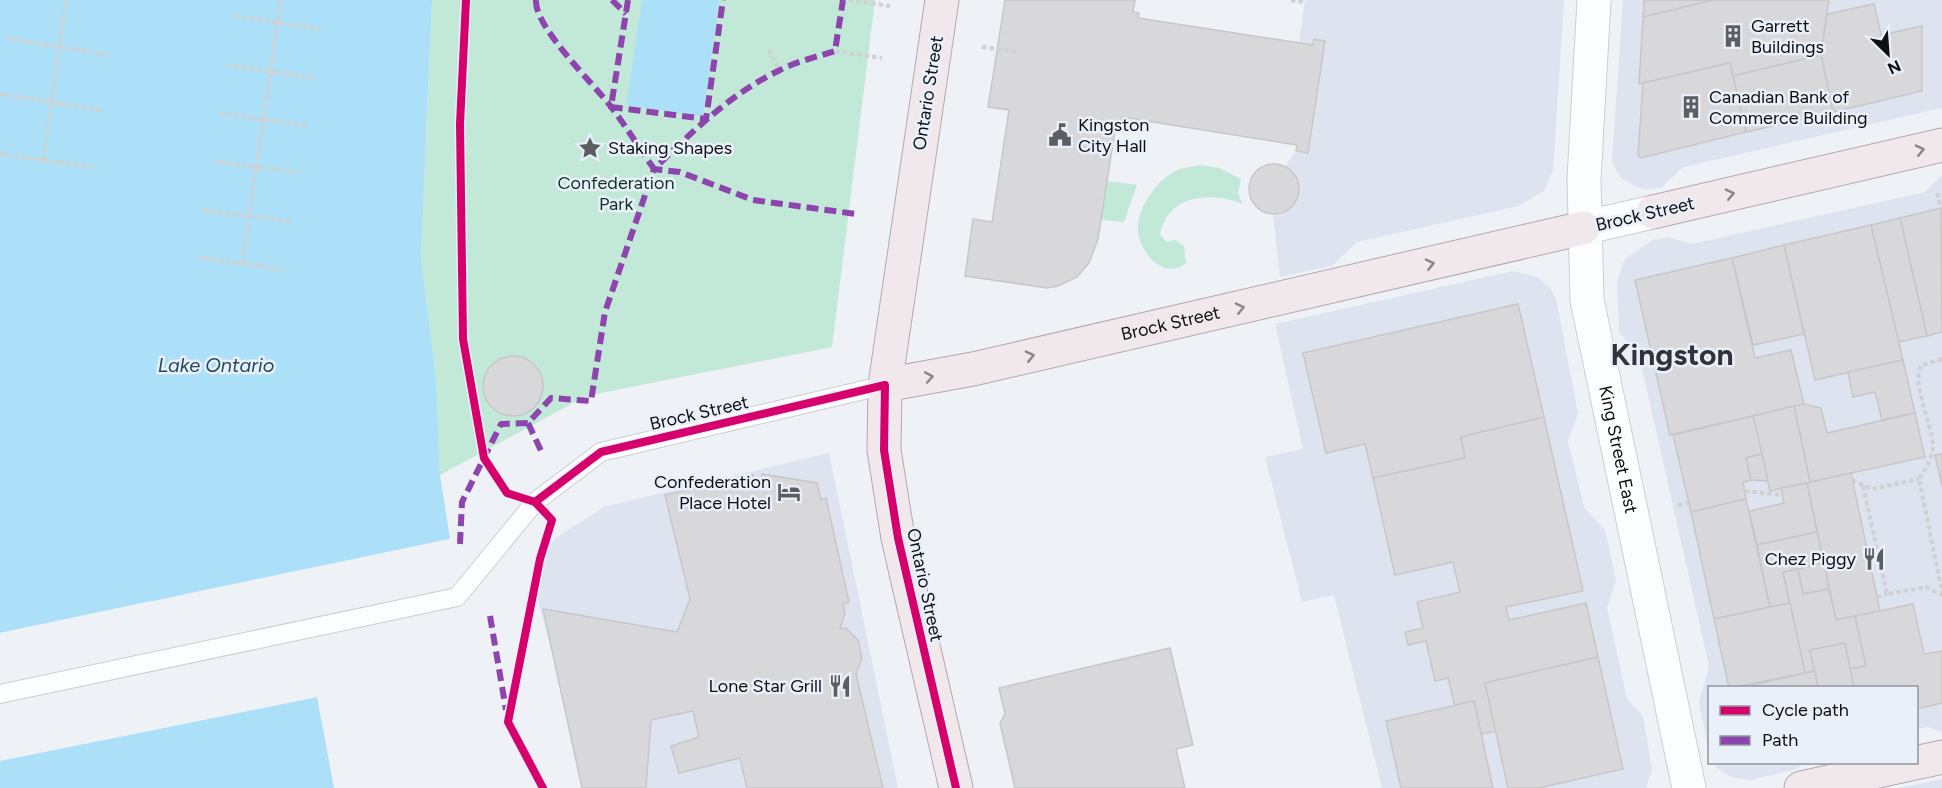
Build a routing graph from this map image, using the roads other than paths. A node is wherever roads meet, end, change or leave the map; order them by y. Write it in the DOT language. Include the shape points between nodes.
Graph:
graph roads {
  1 [pos="942,0"];
  2 [pos="1594,0"];
  3 [pos="1942,146"];
  4 [pos="1583,228"];
  5 [pos="885,385"];
  6 [pos="0,694"];
  7 [pos="1942,757"];
  8 [pos="1918,762"];
  9 [pos="1910,764"];
  10 [pos="956,788"];
  11 [pos="1689,788"];
  12 [pos="1801,788"];
  1 -- 5 [label="main road, Ontario Street"];
  2 -- 4 [label="main road, King Street East"];
  4 -- 3 [label="main road, Brock Street, one-way"];
  5 -- 4 [label="main road, Brock Street, one-way" via="973,369"];
  4 -- 11 [label="main road, King Street East" via="1587,300"];
  5 -- 6 [label="lane, Brock Street" via="601,453 535,502 457,597"];
  5 -- 10 [label="main road, Ontario Street" via="884,450 898,538"];
  7 -- 8 [label="main road"];
  9 -- 12 [label="main road"];
}
